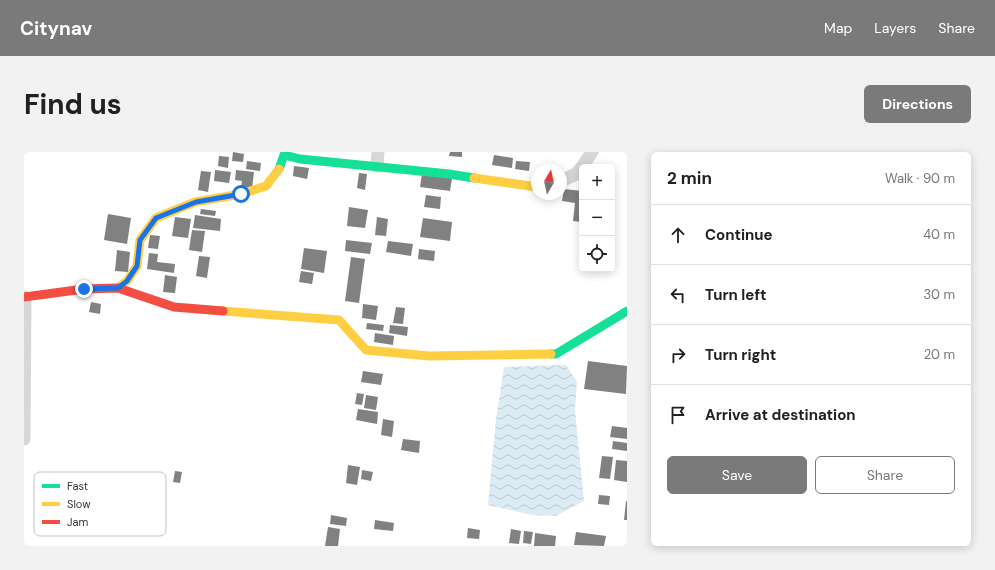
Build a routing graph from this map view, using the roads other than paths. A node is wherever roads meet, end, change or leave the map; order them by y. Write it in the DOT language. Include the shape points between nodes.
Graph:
graph roads {
  1 [pos="378,152"];
  2 [pos="592,152"];
  3 [pos="584,164"];
  4 [pos="376,166"];
  5 [pos="579,170"];
  6 [pos="567,178"];
  7 [pos="531,186"];
  8 [pos="118,288"];
  9 [pos="24,297"];
  10 [pos="627,311"];
  11 [pos="24,439"];
  1 -- 4 [label="street"];
  2 -- 3 [label="street"];
  4 -- 7 [label="street"];
  4 -- 8 [label="street" via="300,159 284,154 279,169 266,186 241,194 196,202 156,218 140,240 137,266 127,281"];
  5 -- 6 [label="street"];
  8 -- 9 [label="street" via="84,289"];
  8 -- 10 [label="street" via="174,306 339,320 366,350 429,356 556,354"];
  9 -- 11 [label="street"];
}
